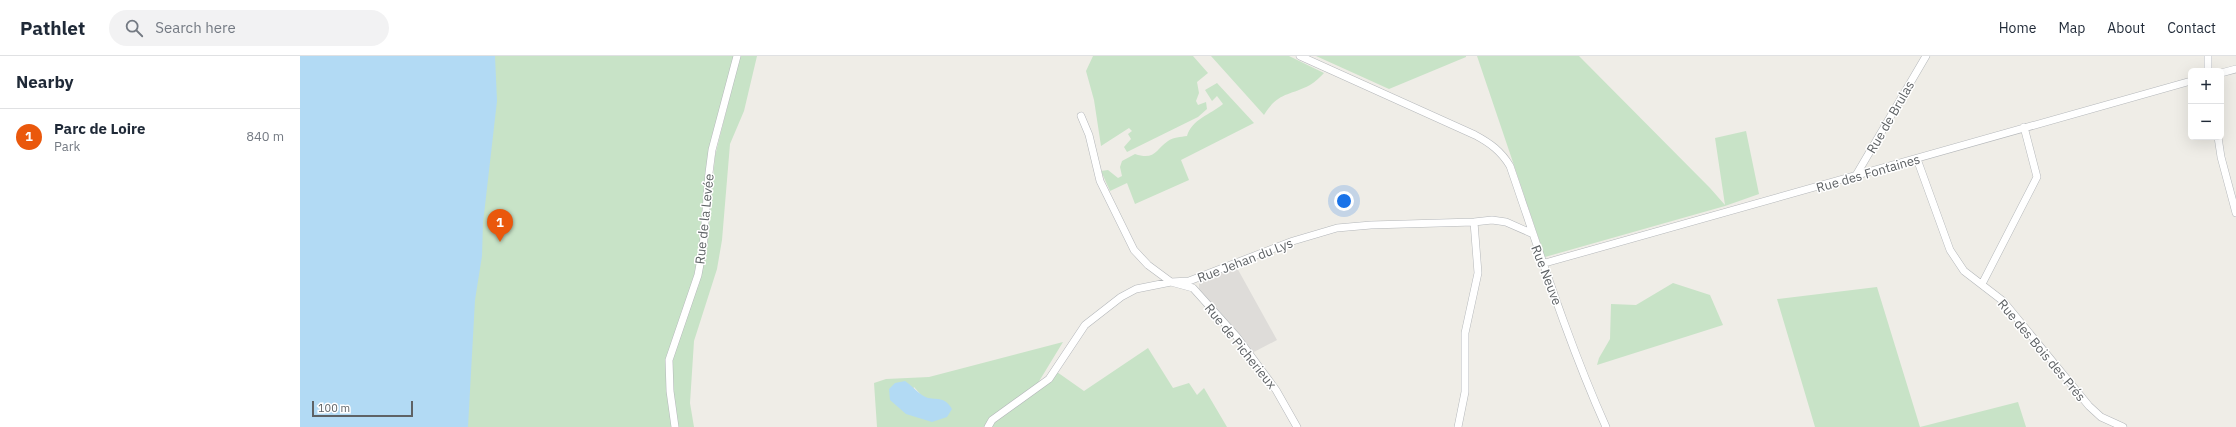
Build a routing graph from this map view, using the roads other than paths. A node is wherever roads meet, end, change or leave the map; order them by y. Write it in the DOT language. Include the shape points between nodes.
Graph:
graph roads {
  1 [pos="737,56"];
  2 [pos="1300,56"];
  3 [pos="1926,56"];
  4 [pos="2208,56"];
  5 [pos="2208,68"];
  6 [pos="2236,69"];
  7 [pos="2224,72"];
  8 [pos="2188,82"];
  9 [pos="1081,116"];
  10 [pos="2024,127"];
  11 [pos="2218,140"];
  12 [pos="1917,159"];
  13 [pos="1855,178"];
  14 [pos="2236,213"];
  15 [pos="1474,222"];
  16 [pos="1531,233"];
  17 [pos="1545,263"];
  18 [pos="1171,282"];
  19 [pos="1982,284"];
  20 [pos="675,427"];
  21 [pos="988,427"];
  22 [pos="1297,427"];
  23 [pos="1458,427"];
  24 [pos="1606,427"];
  25 [pos="2123,427"];
  1 -- 20 [label="street, Rue de la Levée" via="712,150 705,235 698,275 669,360"];
  2 -- 16 [label="street, Rue Neuve" via="1490,142 1505,157"];
  3 -- 13 [label="street, Rue de Brulas"];
  4 -- 5 [label="street"];
  6 -- 7 [label="street"];
  8 -- 10 [label="street, Rue des Fontaines"];
  9 -- 18 [label="street" via="1089,135 1100,181 1134,250 1148,265"];
  10 -- 12 [label="street, Rue des Fontaines"];
  10 -- 19 [label="street" via="2037,177"];
  11 -- 14 [label="street"];
  12 -- 13 [label="street, Rue des Fontaines"];
  12 -- 19 [label="street, Rue des Bois des Prés" via="1950,250 1964,271"];
  13 -- 17 [label="street, Rue des Fontaines"];
  15 -- 16 [label="street, Rue Jehan du Lys" via="1506,222"];
  15 -- 18 [label="street, Rue Jehan du Lys" via="1337,228 1293,241 1189,281"];
  15 -- 23 [label="street" via="1478,273 1465,333 1465,392"];
  16 -- 17 [label="street, Rue Neuve"];
  17 -- 24 [label="street, Rue Neuve" via="1573,346"];
  18 -- 21 [label="street, Rue Jehan du Lys" via="1136,289 1126,294 1085,325 1049,379 992,420"];
  18 -- 22 [label="street, Rue de Picherieux" via="1193,288 1236,337 1276,390"];
  19 -- 25 [label="street, Rue des Bois des Prés" via="2003,301 2090,406 2101,417"];
}
